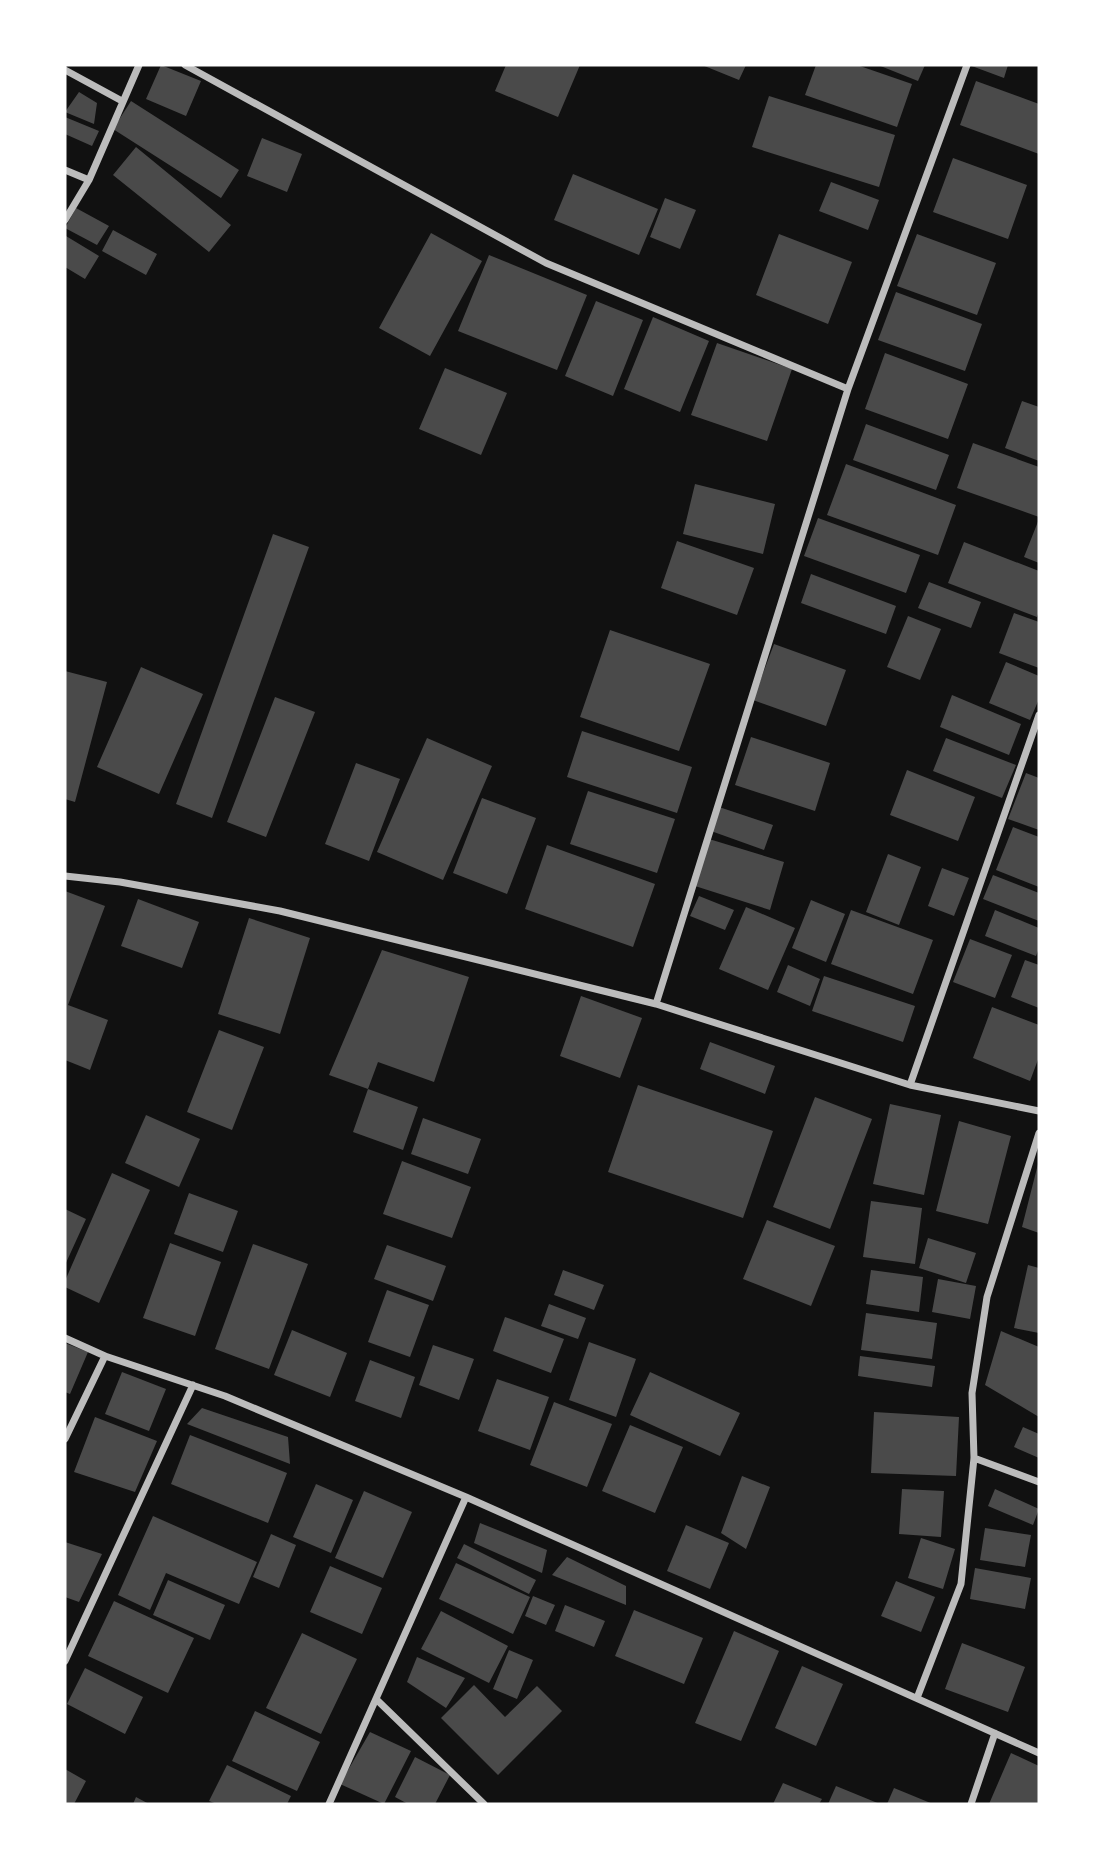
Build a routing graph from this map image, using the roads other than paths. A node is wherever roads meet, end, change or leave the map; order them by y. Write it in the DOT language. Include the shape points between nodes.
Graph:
graph roads {
  1 [pos="139,65"];
  2 [pos="185,65"];
  3 [pos="967,65"];
  4 [pos="65,70"];
  5 [pos="122,101"];
  6 [pos="65,170"];
  7 [pos="89,180"];
  8 [pos="65,220"];
  9 [pos="848,389"];
  10 [pos="1039,715"];
  11 [pos="65,876"];
  12 [pos="656,1004"];
  13 [pos="909,1085"];
  14 [pos="1039,1111"];
  15 [pos="1039,1133"];
  16 [pos="65,1338"];
  17 [pos="106,1356"];
  18 [pos="193,1385"];
  19 [pos="65,1439"];
  20 [pos="974,1458"];
  21 [pos="1039,1482"];
  22 [pos="466,1497"];
  23 [pos="65,1661"];
  24 [pos="376,1699"];
  25 [pos="917,1699"];
  26 [pos="995,1733"];
  27 [pos="1039,1753"];
  28 [pos="330,1804"];
  29 [pos="484,1804"];
  30 [pos="971,1804"];
  1 -- 5 [label="street"];
  2 -- 9 [label="street" via="546,263"];
  3 -- 9 [label="street"];
  4 -- 5 [label="street"];
  5 -- 7 [label="street"];
  6 -- 7 [label="street"];
  7 -- 8 [label="street"];
  9 -- 12 [label="street"];
  10 -- 13 [label="street"];
  11 -- 12 [label="street" via="280,911"];
  12 -- 13 [label="street"];
  13 -- 14 [label="street"];
  15 -- 20 [label="street" via="987,1297 972,1393"];
  16 -- 17 [label="street"];
  17 -- 18 [label="street"];
  17 -- 19 [label="street"];
  18 -- 22 [label="street"];
  18 -- 23 [label="street"];
  20 -- 21 [label="street"];
  20 -- 25 [label="street" via="961,1584"];
  22 -- 24 [label="street"];
  22 -- 25 [label="street"];
  24 -- 28 [label="street"];
  24 -- 29 [label="street"];
  25 -- 26 [label="street"];
  26 -- 27 [label="street"];
  26 -- 30 [label="street"];
}
